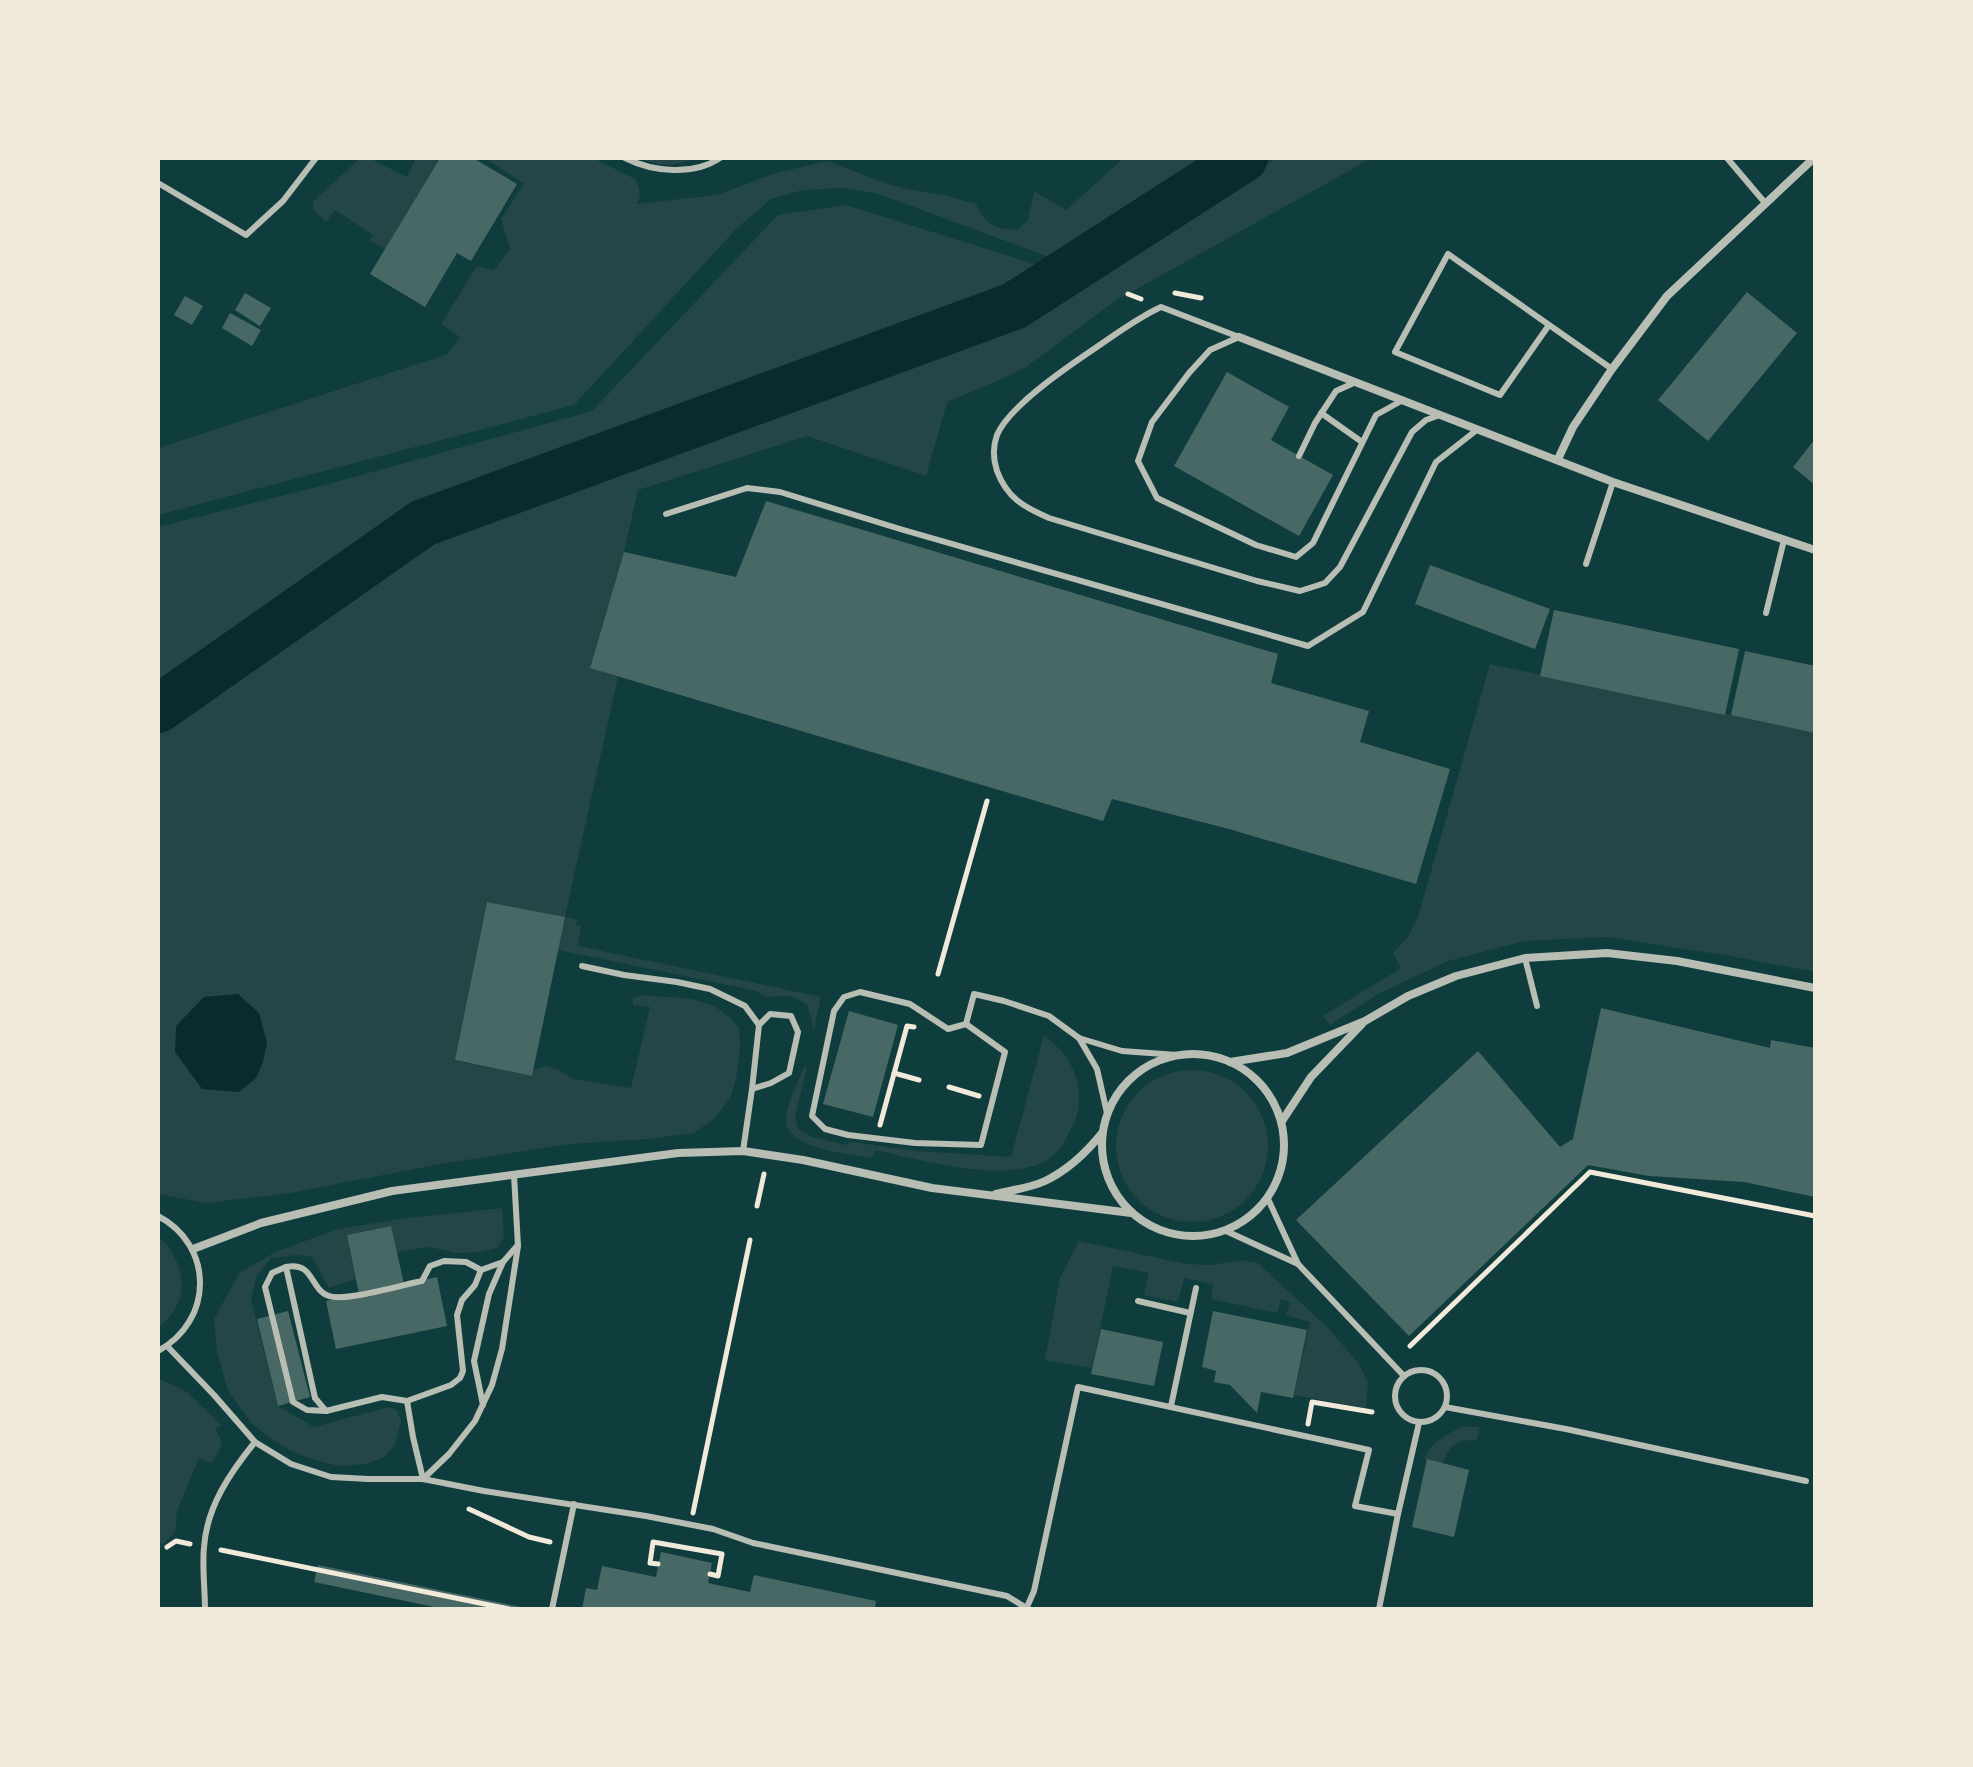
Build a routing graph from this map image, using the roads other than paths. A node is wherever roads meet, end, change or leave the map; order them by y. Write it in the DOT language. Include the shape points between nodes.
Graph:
graph roads {
  1 [pos="316,158"];
  2 [pos="625,158"];
  3 [pos="720,158"];
  4 [pos="1727,158"];
  5 [pos="1814,158"];
  6 [pos="158,183"];
  7 [pos="1766,204"];
  8 [pos="1549,325"];
  9 [pos="1239,337"];
  10 [pos="1612,369"];
  11 [pos="1356,382"];
  12 [pos="1403,400"];
  13 [pos="1321,413"];
  14 [pos="1441,415"];
  15 [pos="1478,429"];
  16 [pos="1362,442"];
  17 [pos="1299,456"];
  18 [pos="1558,459"];
  19 [pos="1613,482"];
  20 [pos="666,514"];
  21 [pos="1784,540"];
  22 [pos="1815,550"];
  23 [pos="1586,564"];
  24 [pos="1766,613"];
  25 [pos="1525,958"];
  26 [pos="582,966"];
  27 [pos="1815,988"];
  28 [pos="1537,1006"];
  29 [pos="1365,1021"];
  30 [pos="966,1024"];
  31 [pos="759,1025"];
  32 [pos="1079,1038"];
  33 [pos="1177,1055"];
  34 [pos="1230,1062"];
  35 [pos="752,1089"];
  36 [pos="1107,1113"];
  37 [pos="1282,1121"];
  38 [pos="1102,1133"];
  39 [pos="743,1151"];
  40 [pos="514,1175"];
  41 [pos="991,1195"];
  42 [pos="1268,1199"];
  43 [pos="1131,1213"];
  44 [pos="158,1216"];
  45 [pos="1226,1231"];
  46 [pos="518,1246"];
  47 [pos="193,1249"];
  48 [pos="503,1262"];
  49 [pos="1298,1264"];
  50 [pos="286,1267"];
  51 [pos="481,1270"];
  52 [pos="1196,1288"];
  53 [pos="1138,1301"];
  54 [pos="1190,1313"];
  55 [pos="167,1346"];
  56 [pos="158,1351"];
  57 [pos="1404,1376"];
  58 [pos="407,1401"];
  59 [pos="483,1405"];
  60 [pos="1171,1406"];
  61 [pos="1445,1407"];
  62 [pos="326,1411"];
  63 [pos="1419,1423"];
  64 [pos="255,1442"];
  65 [pos="423,1479"];
  66 [pos="1806,1481"];
  67 [pos="574,1504"];
  68 [pos="1398,1514"];
  69 [pos="1027,1608"];
  70 [pos="205,1609"];
  71 [pos="552,1609"];
  72 [pos="1379,1609"];
  1 -- 6 [label="lane" via="283,201 246,235"];
  2 -- 3 [label="lane" via="674,172"];
  4 -- 7 [label="lane"];
  5 -- 7 [label="street"];
  7 -- 10 [label="street" via="1667,296"];
  8 -- 8 [label="lane" via="1500,395 1395,352 1448,254"];
  8 -- 10 [label="lane"];
  9 -- 11 [label="street"];
  9 -- 14 [label="lane" via="1161,307 1141,316 1017,407 997,434 993,460 1002,484 1023,507 1049,518 1300,591 1325,583 1340,567 1412,432"];
  9 -- 16 [label="lane" via="1210,350 1152,422 1138,461 1157,498 1256,545 1296,557 1313,543"];
  10 -- 18 [label="street"];
  11 -- 12 [label="street"];
  11 -- 13 [label="lane" via="1336,391"];
  12 -- 14 [label="street"];
  12 -- 16 [label="lane" via="1376,415"];
  13 -- 16 [label="lane"];
  13 -- 17 [label="lane"];
  14 -- 15 [label="street"];
  15 -- 18 [label="street"];
  15 -- 20 [label="lane" via="1436,462 1363,612 1308,646 780,492 747,488"];
  18 -- 19 [label="street"];
  19 -- 21 [label="street"];
  19 -- 23 [label="lane"];
  21 -- 22 [label="street"];
  21 -- 24 [label="lane"];
  25 -- 27 [label="street" via="1607,953"];
  25 -- 28 [label="lane"];
  25 -- 29 [label="street" via="1455,976"];
  26 -- 31 [label="lane" via="710,989 745,1006"];
  29 -- 34 [label="street" via="1287,1053"];
  29 -- 37 [label="street" via="1311,1077"];
  30 -- 30 [label="lane" via="948,1029 910,1004 860,992 844,997 834,1011 812,1116 825,1129 848,1135 981,1145 1005,1052"];
  30 -- 32 [label="lane" via="974,994 1049,1016"];
  31 -- 35 [label="lane"];
  31 -- 35 [label="lane" via="770,1014 791,1016 798,1032 789,1073"];
  32 -- 33 [label="lane" via="1122,1051"];
  32 -- 36 [label="lane" via="1097,1069"];
  33 -- 34 [label="street" via="1204,1054"];
  33 -- 36 [label="street" via="1151,1064 1129,1080"];
  34 -- 37 [label="street" via="1271,1096"];
  35 -- 39 [label="lane"];
  36 -- 38 [label="street"];
  37 -- 42 [label="street" via="1283,1161"];
  38 -- 41 [label="street" via="1072,1165 1043,1182"];
  38 -- 43 [label="street" via="1106,1173"];
  39 -- 40 [label="street" via="678,1153"];
  39 -- 41 [label="street"];
  40 -- 46 [label="lane"];
  40 -- 47 [label="street" via="392,1191 261,1223"];
  41 -- 43 [label="street"];
  42 -- 45 [label="street"];
  42 -- 49 [label="lane"];
  43 -- 45 [label="street" via="1175,1235 1201,1237"];
  44 -- 47 [label="lane" via="181,1232"];
  45 -- 49 [label="lane"];
  46 -- 48 [label="lane"];
  46 -- 59 [label="lane" via="502,1349"];
  47 -- 55 [label="lane" via="199,1297 182,1333"];
  48 -- 51 [label="lane"];
  48 -- 59 [label="lane" via="489,1294 474,1361"];
  49 -- 57 [label="lane"];
  50 -- 51 [label="lane" via="304,1269 328,1296 344,1297 422,1281 430,1266 444,1261 466,1262"];
  50 -- 62 [label="lane" via="315,1398"];
  50 -- 62 [label="lane" via="272,1273 265,1287 293,1402 307,1410"];
  51 -- 58 [label="lane" via="457,1315 460,1378"];
  52 -- 54 [label="lane"];
  53 -- 54 [label="lane"];
  54 -- 60 [label="lane"];
  55 -- 56 [label="lane"];
  55 -- 64 [label="lane"];
  57 -- 61 [label="lane" via="1420,1370 1437,1375 1447,1390"];
  57 -- 63 [label="lane" via="1395,1391 1397,1409"];
  58 -- 62 [label="lane" via="382,1397"];
  58 -- 65 [label="lane"];
  59 -- 65 [label="lane" via="449,1454"];
  60 -- 68 [label="lane" via="1369,1450 1355,1506"];
  60 -- 69 [label="lane" via="1078,1387"];
  61 -- 63 [label="lane" via="1435,1419"];
  61 -- 66 [label="lane"];
  63 -- 68 [label="lane"];
  64 -- 65 [label="lane" via="291,1464 331,1477"];
  64 -- 70 [label="lane" via="231,1473 208,1522"];
  65 -- 67 [label="lane"];
  67 -- 69 [label="lane" via="691,1524 753,1543 1007,1596"];
  67 -- 71 [label="lane"];
  68 -- 72 [label="lane"];
}
